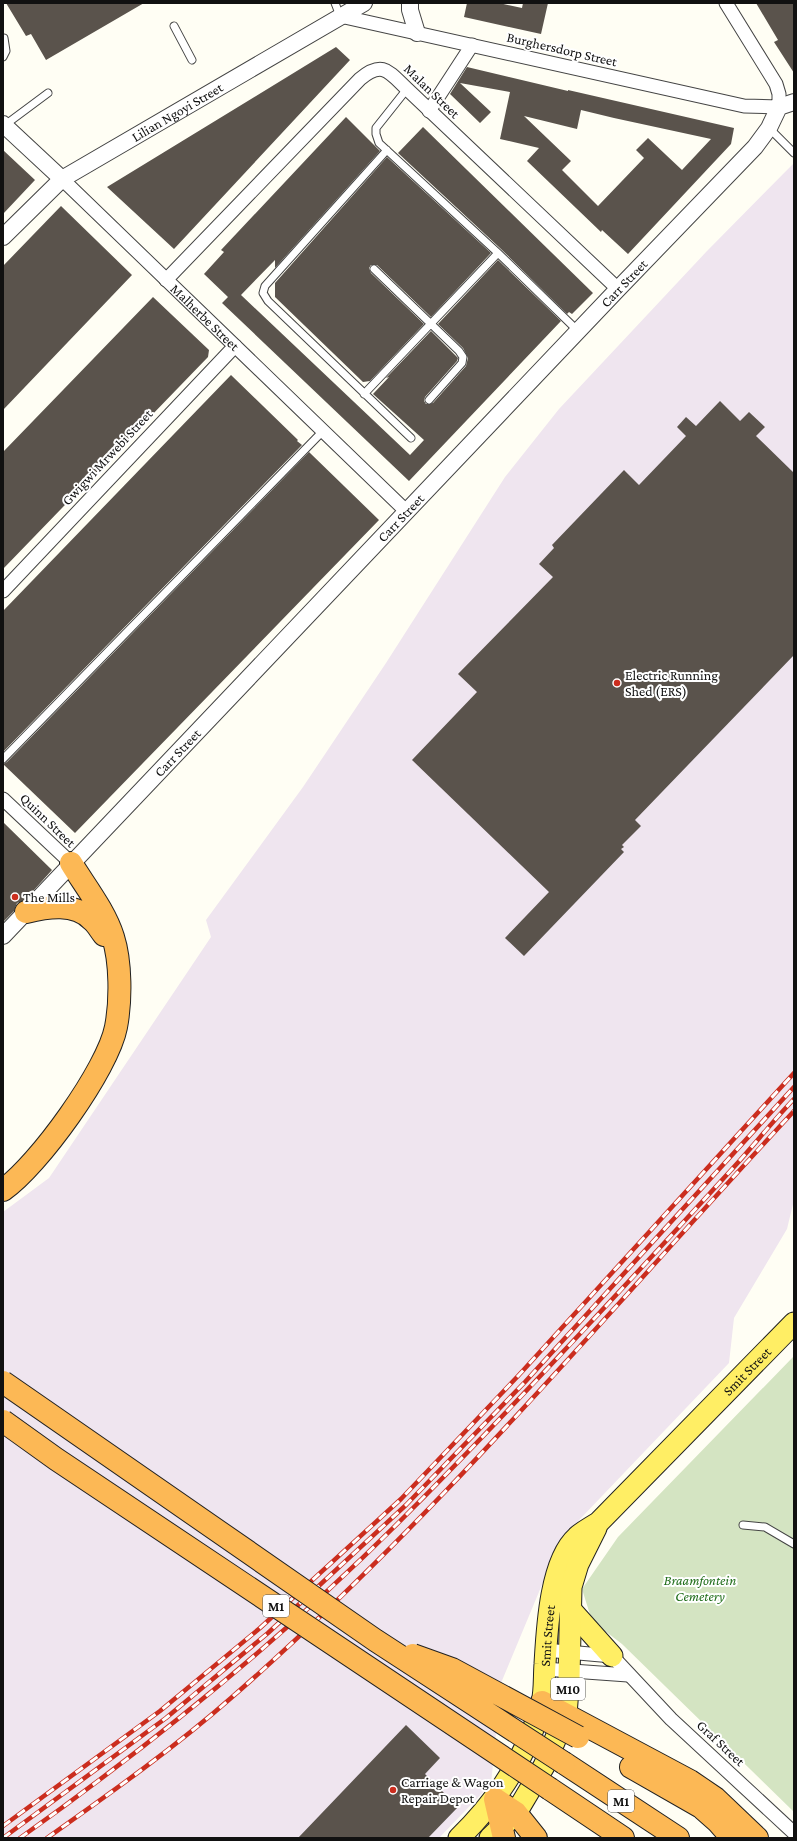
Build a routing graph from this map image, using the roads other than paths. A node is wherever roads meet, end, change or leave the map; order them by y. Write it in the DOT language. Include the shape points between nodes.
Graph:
graph roads {
  1 [pos="364,3"];
  2 [pos="410,3"];
  3 [pos="726,3"];
  4 [pos="337,10"];
  5 [pos="174,26"];
  6 [pos="416,33"];
  7 [pos="4,38"];
  8 [pos="472,45"];
  9 [pos="3,58"];
  10 [pos="192,60"];
  11 [pos="407,89"];
  12 [pos="48,93"];
  13 [pos="794,102"];
  14 [pos="779,107"];
  15 [pos="429,111"];
  16 [pos="4,124"];
  17 [pos="769,128"];
  18 [pos="387,150"];
  19 [pos="794,153"];
  20 [pos="62,179"];
  21 [pos="3,237"];
  22 [pos="498,252"];
  23 [pos="374,269"];
  24 [pos="166,280"];
  25 [pos="614,286"];
  26 [pos="431,323"];
  27 [pos="578,331"];
  28 [pos="235,346"];
  29 [pos="364,394"];
  30 [pos="429,400"];
  31 [pos="323,431"];
  32 [pos="411,438"];
  33 [pos="407,512"];
  34 [pos="3,591"];
  35 [pos="3,759"];
  36 [pos="3,799"];
  37 [pos="71,863"];
  38 [pos="26,912"];
  39 [pos="3,936"];
  40 [pos="116,950"];
  41 [pos="3,1190"];
  42 [pos="794,1323"];
  43 [pos="3,1382"];
  44 [pos="3,1421"];
  45 [pos="599,1522"];
  46 [pos="743,1525"];
  47 [pos="794,1544"];
  48 [pos="570,1609"];
  49 [pos="375,1640"];
  50 [pos="612,1656"];
  51 [pos="545,1660"];
  52 [pos="570,1661"];
  53 [pos="628,1675"];
  54 [pos="542,1702"];
  55 [pos="566,1714"];
  56 [pos="550,1789"];
  57 [pos="495,1799"];
  58 [pos="503,1829"];
  59 [pos="794,1833"];
  60 [pos="459,1838"];
  61 [pos="536,1838"];
  62 [pos="605,1838"];
  63 [pos="623,1838"];
  64 [pos="678,1838"];
  65 [pos="732,1838"];
  66 [pos="757,1838"];
  1 -- 4 [label="street, Lilian Ngoyi Street"];
  2 -- 6 [label="street"];
  3 -- 14 [label="street" via="776,84"];
  4 -- 6 [label="street, Burghersdorp Street"];
  4 -- 20 [label="street, Lilian Ngoyi Street"];
  5 -- 10 [label="lane"];
  6 -- 8 [label="street, Burghersdorp Street"];
  7 -- 9 [label="lane" via="6,51"];
  8 -- 14 [label="street, Burghersdorp Street" via="744,106"];
  8 -- 15 [label="street"];
  11 -- 15 [label="street, Malan Street"];
  11 -- 18 [label="lane" via="376,128 379,143"];
  11 -- 24 [label="street, Malan Street" via="389,72 382,69 371,70"];
  12 -- 16 [label="lane"];
  13 -- 14 [label="street"];
  14 -- 17 [label="street, Carr Street"];
  15 -- 25 [label="street, Malan Street"];
  16 -- 20 [label="street, Malherbe Street"];
  17 -- 19 [label="lane"];
  17 -- 25 [label="street, Carr Street" via="755,147"];
  18 -- 22 [label="lane"];
  18 -- 29 [label="lane" via="265,286 263,293 268,301"];
  20 -- 21 [label="street, Lilian Ngoyi Street"];
  20 -- 24 [label="street, Malherbe Street"];
  22 -- 26 [label="lane"];
  22 -- 27 [label="lane"];
  23 -- 26 [label="lane"];
  24 -- 28 [label="street, Malherbe Street"];
  25 -- 27 [label="street, Carr Street"];
  26 -- 29 [label="lane"];
  26 -- 30 [label="lane" via="463,357 462,363"];
  27 -- 33 [label="street, Carr Street"];
  28 -- 31 [label="street, Malherbe Street"];
  28 -- 34 [label="street, Gwigwi Mrwebi Street"];
  29 -- 32 [label="lane"];
  31 -- 33 [label="street, Malherbe Street"];
  31 -- 35 [label="lane"];
  33 -- 37 [label="street, Carr Street"];
  36 -- 37 [label="street, Quinn Street"];
  37 -- 38 [label="street, Carr Street"];
  37 -- 40 [label="highway" via="108,923"];
  38 -- 39 [label="street, Carr Street"];
  38 -- 40 [label="highway" via="50,906 76,910 92,919"];
  40 -- 41 [label="highway" via="119,990 116,1028 100,1065 82,1096 44,1149 30,1167"];
  42 -- 45 [label="main road, Smit Street / M10"];
  43 -- 49 [label="highway, M1, bridge"];
  44 -- 56 [label="highway, M1, bridge"];
  45 -- 48 [label="main road, Smit Street / M10" via="578,1564 571,1587"];
  45 -- 51 [label="main road, Smit Street / M10" via="568,1547 554,1578"];
  46 -- 47 [label="lane" via="765,1527"];
  48 -- 50 [label="main road"];
  48 -- 52 [label="main road, Smit Street / M10"];
  49 -- 64 [label="highway, M1, bridge"];
  49 -- 65 [label="highway, bridge" via="452,1669 670,1788 701,1807"];
  50 -- 52 [label="street"];
  50 -- 53 [label="street, Graf Street"];
  51 -- 52 [label="street"];
  51 -- 52 [label="street"];
  51 -- 54 [label="main road, Smit Street / M10"];
  52 -- 53 [label="street"];
  52 -- 55 [label="main road, Smit Street / M10"];
  53 -- 59 [label="street, Graf Street" via="671,1719"];
  54 -- 55 [label="highway"];
  54 -- 57 [label="main road, Smit Street / M10" via="524,1752"];
  55 -- 58 [label="main road, Smit Street / M10" via="544,1766"];
  55 -- 66 [label="highway" via="690,1781 715,1798"];
  56 -- 62 [label="highway"];
  56 -- 63 [label="highway, M1"];
  57 -- 58 [label="highway"];
  57 -- 60 [label="main road, Smit Street / M10"];
  58 -- 61 [label="highway"];
}
